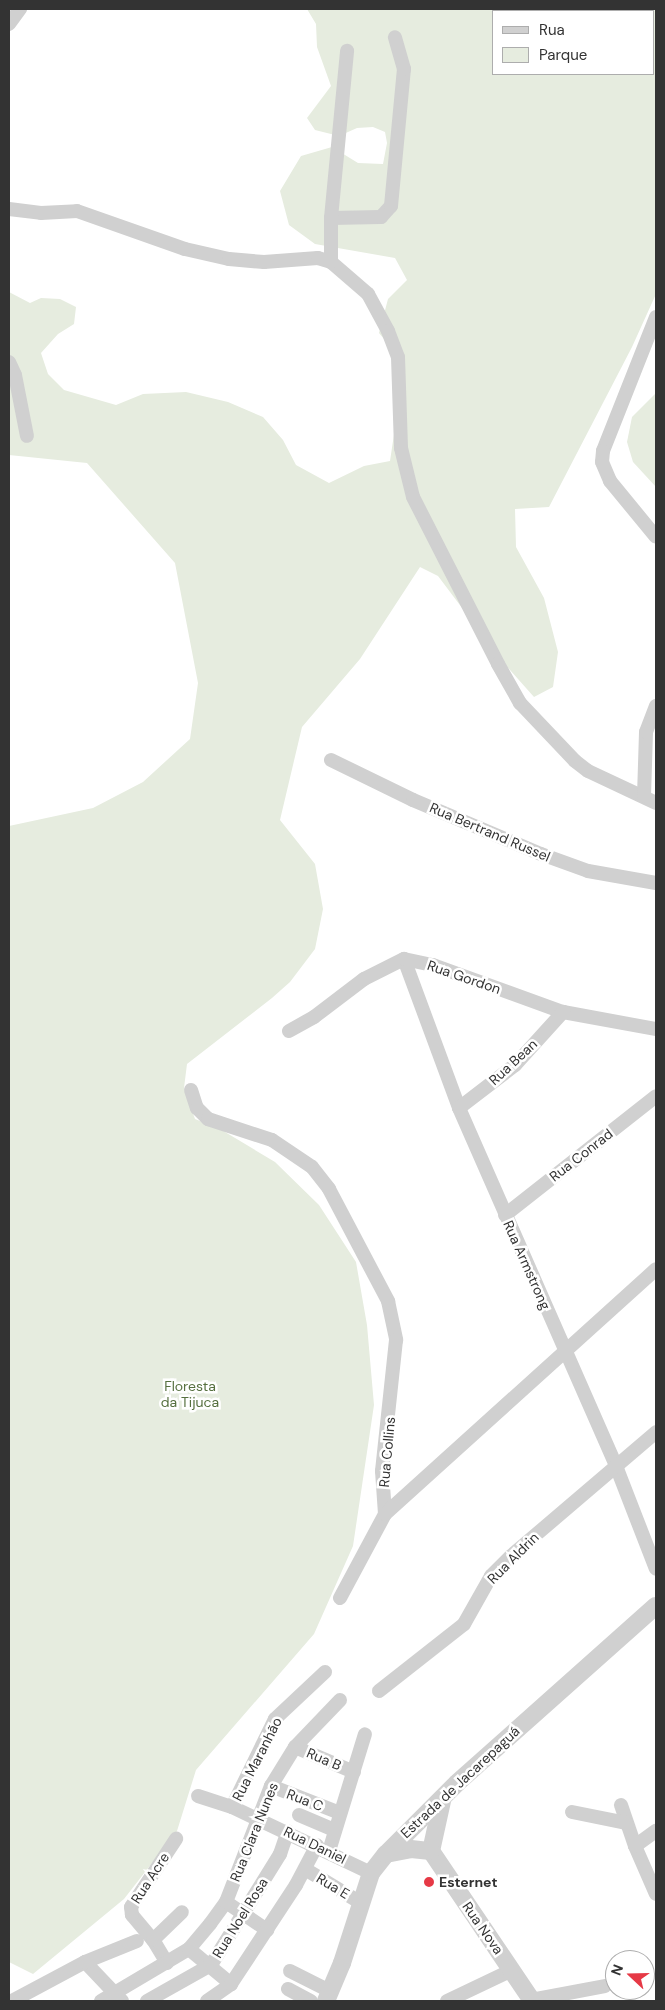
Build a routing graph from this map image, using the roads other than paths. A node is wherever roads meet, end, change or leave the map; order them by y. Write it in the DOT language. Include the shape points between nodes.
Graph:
graph roads {
  1 [pos="20,9"];
  2 [pos="9,24"];
  3 [pos="395,37"];
  4 [pos="347,51"];
  5 [pos="9,209"];
  6 [pos="331,218"];
  7 [pos="331,262"];
  8 [pos="656,317"];
  9 [pos="9,362"];
  10 [pos="27,436"];
  11 [pos="656,537"];
  12 [pos="656,706"];
  13 [pos="331,760"];
  14 [pos="650,800"];
  15 [pos="656,884"];
  16 [pos="404,959"];
  17 [pos="563,1012"];
  18 [pos="656,1029"];
  19 [pos="289,1031"];
  20 [pos="191,1090"];
  21 [pos="656,1096"];
  22 [pos="459,1108"];
  23 [pos="505,1215"];
  24 [pos="656,1269"];
  25 [pos="565,1351"];
  26 [pos="656,1432"];
  27 [pos="616,1466"];
  28 [pos="385,1514"];
  29 [pos="656,1569"];
  30 [pos="340,1598"];
  31 [pos="656,1606"];
  32 [pos="326,1672"];
  33 [pos="379,1691"];
  34 [pos="340,1700"];
  35 [pos="365,1734"];
  36 [pos="295,1747"];
  37 [pos="354,1772"];
  38 [pos="271,1786"];
  39 [pos="198,1796"];
  40 [pos="443,1798"];
  41 [pos="621,1805"];
  42 [pos="232,1807"];
  43 [pos="572,1812"];
  44 [pos="340,1813"];
  45 [pos="299,1815"];
  46 [pos="258,1817"];
  47 [pos="626,1824"];
  48 [pos="335,1830"];
  49 [pos="288,1831"];
  50 [pos="656,1832"];
  51 [pos="656,1837"];
  52 [pos="176,1839"];
  53 [pos="634,1846"];
  54 [pos="323,1848"];
  55 [pos="431,1852"];
  56 [pos="386,1854"];
  57 [pos="305,1869"];
  58 [pos="372,1873"];
  59 [pos="656,1894"];
  60 [pos="226,1902"];
  61 [pos="361,1903"];
  62 [pos="182,1912"];
  63 [pos="243,1914"];
  64 [pos="267,1930"];
  65 [pos="153,1940"];
  66 [pos="137,1941"];
  67 [pos="189,1949"];
  68 [pos="85,1962"];
  69 [pos="167,1962"];
  70 [pos="211,1965"];
  71 [pos="512,1970"];
  72 [pos="290,1971"];
  73 [pos="231,1984"];
  74 [pos="605,1986"];
  75 [pos="288,1989"];
  76 [pos="328,1996"];
  77 [pos="119,1997"];
  78 [pos="12,2001"];
  79 [pos="101,2001"];
  80 [pos="147,2001"];
  81 [pos="207,2001"];
  82 [pos="311,2001"];
  83 [pos="447,2001"];
  84 [pos="531,2001"];
  1 -- 2 [label="street"];
  3 -- 6 [label="street" via="404,69 391,206 381,217"];
  4 -- 6 [label="street"];
  5 -- 7 [label="street" via="41,213 77,212 185,249 229,259 264,262 318,258"];
  6 -- 7 [label="street"];
  7 -- 14 [label="street" via="368,294 388,331 398,357 401,448 413,497 520,702 588,771"];
  8 -- 11 [label="street" via="603,451 602,462 610,481"];
  9 -- 10 [label="street" via="15,375"];
  12 -- 14 [label="street" via="646,732"];
  13 -- 15 [label="street, Rua Bertrand Russel" via="413,800 541,854 588,871"];
  16 -- 17 [label="street, Rua Gordon"];
  16 -- 19 [label="street" via="364,979 314,1017"];
  16 -- 22 [label="street, Rua Armstrong"];
  17 -- 18 [label="street, Rua Gordon"];
  17 -- 22 [label="street, Rua Bean" via="515,1064"];
  20 -- 28 [label="street, Rua Collins" via="202,1114 230,1128 272,1140 312,1168 329,1189 388,1301 396,1340 382,1471"];
  21 -- 23 [label="street, Rua Conrad"];
  22 -- 23 [label="street, Rua Armstrong"];
  23 -- 25 [label="street, Rua Armstrong"];
  24 -- 25 [label="street, Rua Collins"];
  25 -- 27 [label="street, Rua Armstrong"];
  25 -- 28 [label="street, Rua Collins"];
  26 -- 27 [label="street, Rua Aldrin"];
  27 -- 29 [label="street, Rua Armstrong"];
  27 -- 33 [label="street, Rua Aldrin" via="491,1576 464,1624"];
  28 -- 30 [label="street"];
  31 -- 40 [label="street, Estrada de Jacarepaguá" via="538,1709"];
  32 -- 42 [label="street, Rua Maranhão" via="275,1719"];
  34 -- 36 [label="street, Rua Clara Nunes"];
  35 -- 37 [label="street"];
  36 -- 37 [label="street, Rua B"];
  36 -- 38 [label="street, Rua Clara Nunes"];
  37 -- 44 [label="street"];
  38 -- 44 [label="street, Rua C"];
  38 -- 46 [label="street, Rua Clara Nunes"];
  39 -- 42 [label="street"];
  40 -- 55 [label="street"];
  40 -- 56 [label="street, Estrada de Jacarepaguá"];
  41 -- 47 [label="street"];
  42 -- 46 [label="street, Rua Maranhão"];
  43 -- 47 [label="street"];
  44 -- 48 [label="street"];
  45 -- 48 [label="street"];
  46 -- 49 [label="street, Rua Daniel"];
  46 -- 60 [label="street, Rua Clara Nunes"];
  47 -- 53 [label="street"];
  48 -- 54 [label="street"];
  49 -- 54 [label="street, Rua Daniel"];
  49 -- 63 [label="street, Rua Noel Rosa" via="280,1854"];
  50 -- 51 [label="street"];
  50 -- 53 [label="street"];
  52 -- 65 [label="street, Rua Acre" via="131,1906 132,1915"];
  53 -- 59 [label="street"];
  54 -- 57 [label="street"];
  54 -- 58 [label="street, Rua Daniel"];
  55 -- 56 [label="street" via="411,1848"];
  55 -- 71 [label="street, Rua Nova"];
  56 -- 58 [label="street, Estrada de Jacarepaguá"];
  57 -- 61 [label="street, Rua E"];
  57 -- 64 [label="street"];
  58 -- 61 [label="street, Estrada de Jacarepaguá"];
  60 -- 63 [label="street"];
  60 -- 67 [label="street, Rua Clara Nunes"];
  61 -- 76 [label="street, Estrada de Jacarepaguá"];
  62 -- 65 [label="street"];
  63 -- 64 [label="street"];
  63 -- 70 [label="street, Rua Noel Rosa"];
  64 -- 73 [label="street"];
  65 -- 69 [label="street, Rua Acre"];
  66 -- 68 [label="street"];
  67 -- 69 [label="street, Rua Clara Nunes"];
  67 -- 70 [label="street"];
  68 -- 77 [label="street"];
  68 -- 78 [label="street"];
  69 -- 77 [label="street, Rua Clara Nunes"];
  70 -- 73 [label="street"];
  70 -- 80 [label="street, Rua Noel Rosa"];
  71 -- 83 [label="street"];
  71 -- 84 [label="street, Rua Nova"];
  72 -- 76 [label="street"];
  73 -- 81 [label="street"];
  74 -- 84 [label="street"];
  75 -- 82 [label="street"];
  77 -- 79 [label="street, Rua Clara Nunes"];
}
